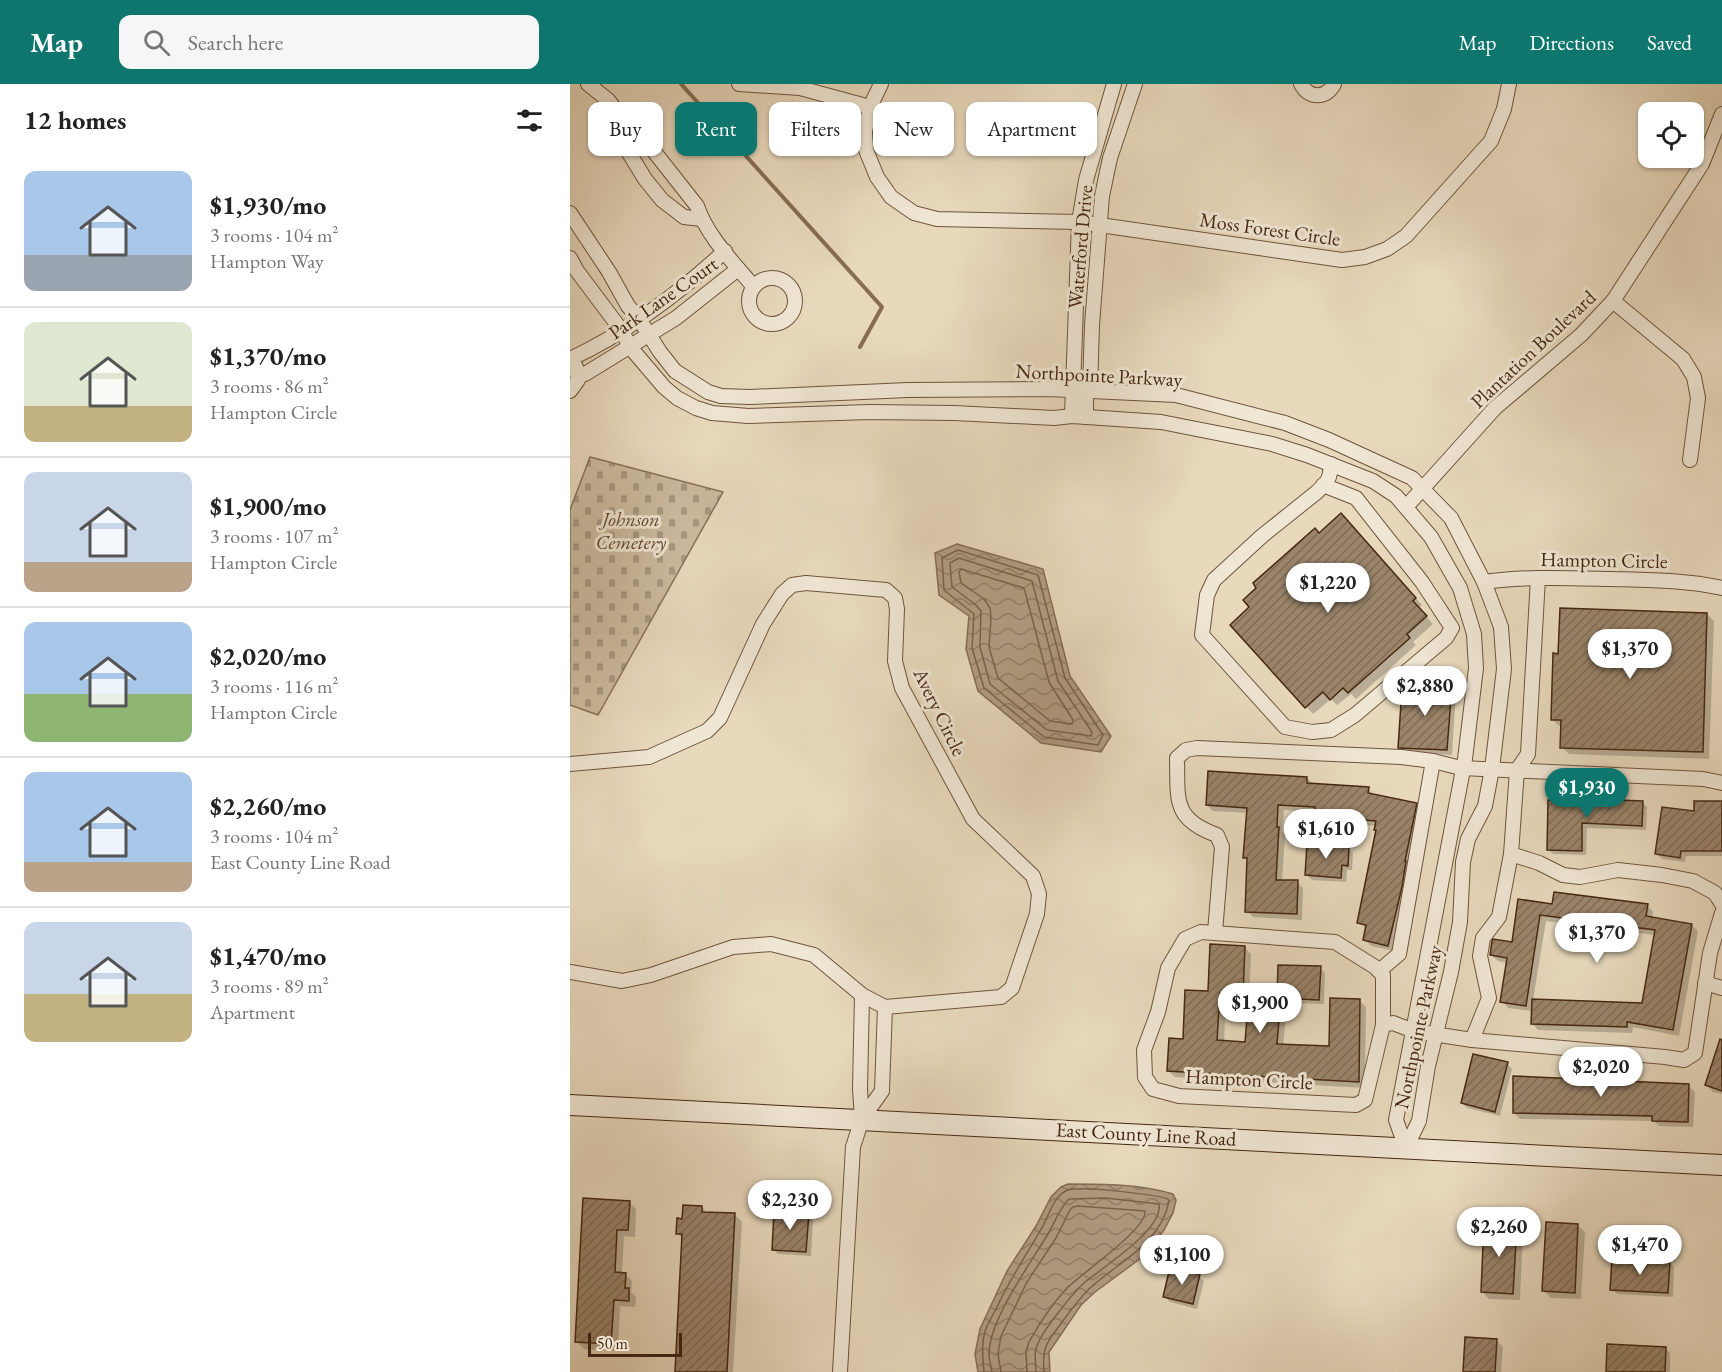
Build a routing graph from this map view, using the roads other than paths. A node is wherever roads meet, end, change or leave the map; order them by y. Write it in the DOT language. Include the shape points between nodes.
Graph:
graph roads {
  1 [pos="588,84"];
  2 [pos="739,84"];
  3 [pos="881,84"];
  4 [pos="1114,84"];
  5 [pos="1135,84"];
  6 [pos="1297,84"];
  7 [pos="1334,84"];
  8 [pos="1509,84"];
  9 [pos="610,102"];
  10 [pos="870,107"];
  11 [pos="1722,114"];
  12 [pos="631,156"];
  13 [pos="658,156"];
  14 [pos="1092,159"];
  15 [pos="1109,164"];
  16 [pos="570,213"];
  17 [pos="701,219"];
  18 [pos="1079,222"];
  19 [pos="1099,225"];
  20 [pos="725,252"];
  21 [pos="570,258"];
  22 [pos="738,269"];
  23 [pos="753,286"];
  24 [pos="1613,301"];
  25 [pos="639,320"];
  26 [pos="622,331"];
  27 [pos="1075,332"];
  28 [pos="1092,334"];
  29 [pos="650,335"];
  30 [pos="630,347"];
  31 [pos="570,360"];
  32 [pos="579,375"];
  33 [pos="1072,390"];
  34 [pos="1090,390"];
  35 [pos="570,391"];
  36 [pos="825,393"];
  37 [pos="826,415"];
  38 [pos="1072,416"];
  39 [pos="1086,417"];
  40 [pos="1690,460"];
  41 [pos="1331,464"];
  42 [pos="1323,485"];
  43 [pos="1422,488"];
  44 [pos="1406,507"];
  45 [pos="1538,578"];
  46 [pos="1484,582"];
  47 [pos="1722,588"];
  48 [pos="1498,619"];
  49 [pos="1471,624"];
  50 [pos="1434,761"];
  51 [pos="570,764"];
  52 [pos="1461,768"];
  53 [pos="1492,769"];
  54 [pos="1517,770"];
  55 [pos="1722,783"];
  56 [pos="1511,854"];
  57 [pos="1722,904"];
  58 [pos="1722,913"];
  59 [pos="1215,932"];
  60 [pos="1379,971"];
  61 [pos="570,972"];
  62 [pos="1705,983"];
  63 [pos="1722,988"];
  64 [pos="862,995"];
  65 [pos="885,1007"];
  66 [pos="1383,1025"];
  67 [pos="1414,1031"];
  68 [pos="1437,1033"];
  69 [pos="1472,1040"];
  70 [pos="570,1105"];
  71 [pos="862,1119"];
  72 [pos="1406,1148"];
  73 [pos="1722,1165"];
  74 [pos="840,1372"];
  1 -- 9 [label="street"];
  2 -- 10 [label="street" via="800,88"];
  3 -- 10 [label="street, Moss Forest Circle"];
  4 -- 14 [label="street, Waterford Drive"];
  5 -- 15 [label="street, Waterford Drive"];
  6 -- 7 [label="street" via="1315,96 1327,93"];
  8 -- 19 [label="street, Moss Forest Circle" via="1491,141 1406,236 1365,258 1323,258"];
  10 -- 18 [label="street, Moss Forest Circle" via="866,150 877,177 891,197 914,213 937,219"];
  11 -- 24 [label="street, Plantation Boulevard" via="1702,164"];
  12 -- 17 [label="street" via="662,200 684,216"];
  13 -- 17 [label="street" via="697,206"];
  14 -- 15 [label="street"];
  14 -- 18 [label="street, Waterford Drive"];
  15 -- 19 [label="street, Waterford Drive"];
  16 -- 25 [label="street, Northpointe Parkway"];
  17 -- 20 [label="street"];
  18 -- 19 [label="street, Moss Forest Circle"];
  18 -- 27 [label="street, Waterford Drive"];
  19 -- 28 [label="street, Waterford Drive"];
  20 -- 22 [label="street"];
  20 -- 25 [label="street, Park Lane Court"];
  21 -- 26 [label="street, Northpointe Parkway"];
  22 -- 23 [label="street"];
  22 -- 29 [label="street, Park Lane Court"];
  24 -- 40 [label="street" via="1683,359 1694,377 1698,398"];
  24 -- 43 [label="street, Plantation Boulevard" via="1581,335 1495,408"];
  25 -- 26 [label="street, Park Lane Court"];
  25 -- 29 [label="street, Northpointe Parkway"];
  26 -- 30 [label="street, Northpointe Parkway"];
  26 -- 31 [label="street, Park Lane Court"];
  27 -- 28 [label="street"];
  27 -- 33 [label="street, Waterford Drive"];
  28 -- 34 [label="street, Waterford Drive"];
  29 -- 30 [label="street, Park Lane Court"];
  29 -- 36 [label="street, Northpointe Parkway" via="675,371 720,396"];
  30 -- 32 [label="street, Park Lane Court"];
  30 -- 37 [label="street, Northpointe Parkway" via="664,387 696,408 729,416"];
  31 -- 32 [label="street, Park Lane Court"];
  32 -- 35 [label="street"];
  33 -- 34 [label="street, Northpointe Parkway"];
  33 -- 36 [label="street, Northpointe Parkway"];
  33 -- 38 [label="street, Waterford Drive"];
  34 -- 39 [label="street, Waterford Drive"];
  34 -- 43 [label="street, Northpointe Parkway" via="1176,395 1285,423 1412,478"];
  36 -- 37 [label="street"];
  37 -- 38 [label="street, Northpointe Parkway" via="902,412"];
  38 -- 39 [label="street, Northpointe Parkway"];
  39 -- 41 [label="street, Northpointe Parkway" via="1161,422 1206,430 1272,444"];
  41 -- 42 [label="street" via="1330,479"];
  41 -- 44 [label="street, Northpointe Parkway" via="1372,481"];
  42 -- 42 [label="street" via="1214,580 1207,595 1202,635 1285,727 1312,732 1331,730 1355,715 1446,638 1452,628 1422,582 1356,498"];
  43 -- 44 [label="street, Plantation Boulevard"];
  43 -- 46 [label="street, Northpointe Parkway" via="1451,518"];
  44 -- 49 [label="street, Northpointe Parkway" via="1431,537 1460,588"];
  45 -- 46 [label="street, Hampton Circle"];
  45 -- 47 [label="street, Hampton Circle" via="1692,581"];
  45 -- 54 [label="street" via="1528,754"];
  46 -- 48 [label="street, Northpointe Parkway"];
  48 -- 49 [label="street"];
  48 -- 53 [label="street, Northpointe Parkway" via="1504,669"];
  49 -- 52 [label="street, Northpointe Parkway" via="1475,678"];
  50 -- 52 [label="street"];
  50 -- 59 [label="street" via="1294,751 1186,750 1177,758 1178,804 1187,818 1217,835 1222,847"];
  50 -- 60 [label="street" via="1399,954"];
  51 -- 65 [label="street, Avery Circle" via="649,757 706,731 720,718 763,624 792,585 886,590 895,598 897,609 895,661 902,688 973,819 1033,876 1039,894 1037,914 1012,988 1001,997"];
  52 -- 53 [label="street"];
  52 -- 67 [label="street, Northpointe Parkway"];
  53 -- 54 [label="street"];
  53 -- 68 [label="street, Northpointe Parkway" via="1485,806 1468,839 1463,862 1460,921"];
  54 -- 55 [label="street"];
  54 -- 56 [label="street"];
  56 -- 57 [label="street" via="1563,875 1580,877 1618,870 1693,882 1715,893"];
  56 -- 69 [label="street" via="1499,917 1483,938 1480,956 1489,998"];
  58 -- 62 [label="street"];
  59 -- 60 [label="street, Hampton Circle" via="1335,942"];
  59 -- 66 [label="street, Hampton Circle" via="1201,932 1185,939 1168,968 1144,1050 1145,1077 1153,1089 1179,1096 1356,1105 1365,1101"];
  60 -- 66 [label="street, Hampton Circle" via="1383,975"];
  61 -- 64 [label="street" via="621,981 733,947 771,944 814,955"];
  62 -- 63 [label="street"];
  62 -- 69 [label="street" via="1695,1053 1684,1060"];
  64 -- 65 [label="street"];
  64 -- 71 [label="street"];
  65 -- 71 [label="street" via="882,1091"];
  66 -- 67 [label="street" via="1393,1023"];
  67 -- 68 [label="street"];
  67 -- 72 [label="street, Northpointe Parkway" via="1396,1120"];
  68 -- 69 [label="street"];
  68 -- 72 [label="street, Northpointe Parkway" via="1419,1121"];
  70 -- 71 [label="main road, East County Line Road"];
  71 -- 72 [label="main road, East County Line Road"];
  71 -- 74 [label="street" via="853,1147"];
  72 -- 73 [label="main road, East County Line Road"];
}
